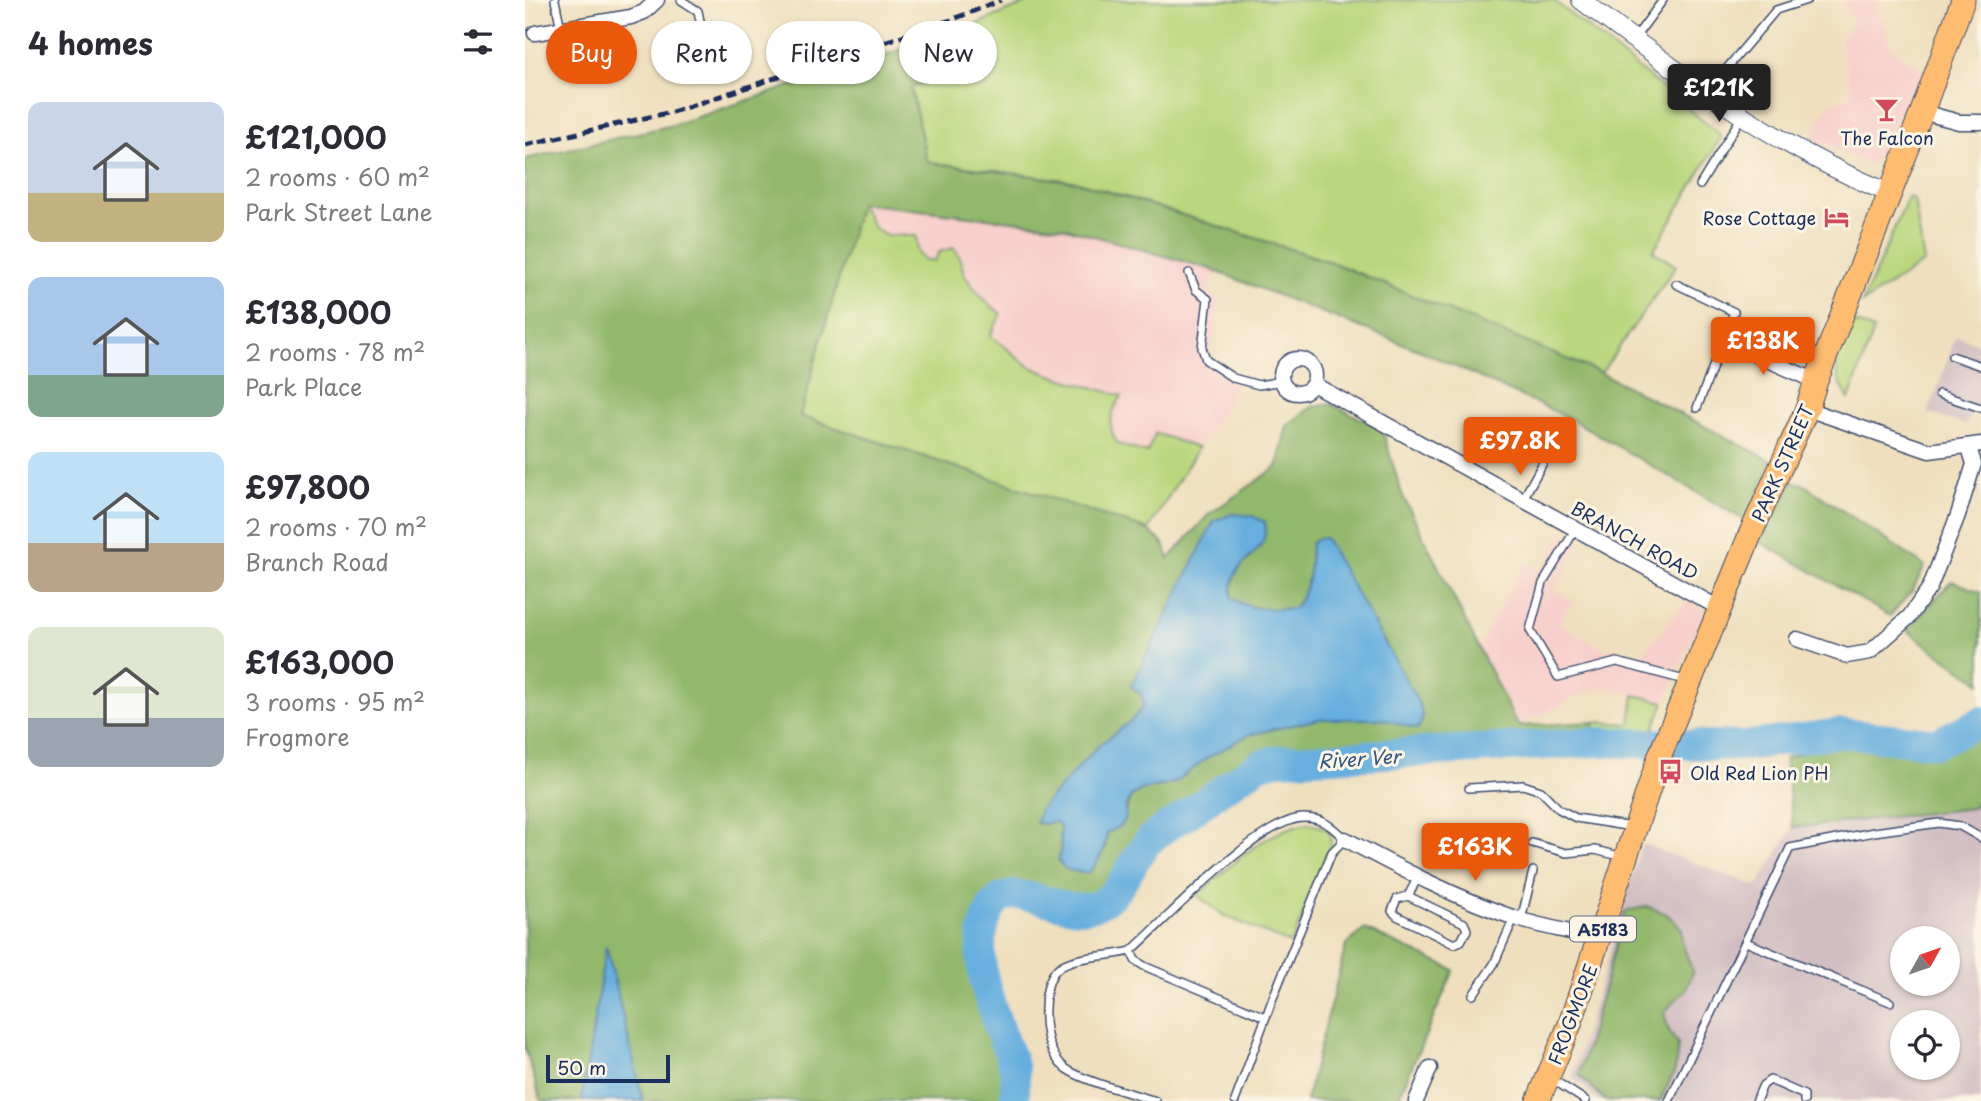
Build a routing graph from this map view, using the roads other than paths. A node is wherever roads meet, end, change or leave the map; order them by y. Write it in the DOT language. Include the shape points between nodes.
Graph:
graph roads {
  1 [pos="555,0"];
  2 [pos="657,0"];
  3 [pos="681,0"];
  4 [pos="1581,0"];
  5 [pos="1663,0"];
  6 [pos="1807,0"];
  7 [pos="1963,0"];
  8 [pos="559,21"];
  9 [pos="608,21"];
  10 [pos="700,21"];
  11 [pos="1634,40"];
  12 [pos="1706,92"];
  13 [pos="1922,112"];
  14 [pos="1743,116"];
  15 [pos="1981,122"];
  16 [pos="1700,185"];
  17 [pos="1889,193"];
  18 [pos="1189,273"];
  19 [pos="1676,284"];
  20 [pos="1724,341"];
  21 [pos="1952,356"];
  22 [pos="1981,366"];
  23 [pos="1282,380"];
  24 [pos="1816,381"];
  25 [pos="1313,384"];
  26 [pos="1939,394"];
  27 [pos="1697,408"];
  28 [pos="1981,408"];
  29 [pos="1807,410"];
  30 [pos="1557,437"];
  31 [pos="1975,446"];
  32 [pos="1523,499"];
  33 [pos="1575,530"];
  34 [pos="1719,608"];
  35 [pos="1797,639"];
  36 [pos="1689,681"];
  37 [pos="1671,728"];
  38 [pos="1469,788"];
  39 [pos="1636,828"];
  40 [pos="1981,838"];
  41 [pos="1345,839"];
  42 [pos="1532,844"];
  43 [pos="1627,858"];
  44 [pos="1533,872"];
  45 [pos="1418,876"];
  46 [pos="1408,896"];
  47 [pos="1518,918"];
  48 [pos="1599,939"];
  49 [pos="1746,942"];
  50 [pos="1131,951"];
  51 [pos="1473,995"];
  52 [pos="1890,1002"];
  53 [pos="1265,1017"];
  54 [pos="1430,1068"];
  55 [pos="1548,1077"];
  56 [pos="1156,1101"];
  57 [pos="1235,1101"];
  58 [pos="1416,1101"];
  59 [pos="1538,1101"];
  60 [pos="1586,1101"];
  61 [pos="1669,1101"];
  62 [pos="1756,1101"];
  63 [pos="1804,1101"];
  1 -- 8 [label="lane"];
  2 -- 9 [label="street" via="644,12"];
  3 -- 10 [label="lane" via="698,11"];
  4 -- 11 [label="street"];
  5 -- 11 [label="lane"];
  6 -- 12 [label="lane" via="1776,10"];
  7 -- 13 [label="main road, PARK STREET / A5183"];
  11 -- 12 [label="street"];
  12 -- 14 [label="street"];
  13 -- 15 [label="street" via="1959,122"];
  13 -- 17 [label="main road, PARK STREET / A5183"];
  14 -- 16 [label="lane"];
  14 -- 17 [label="street" via="1830,166"];
  17 -- 24 [label="main road, PARK STREET / A5183"];
  18 -- 23 [label="lane" via="1196,290 1208,299 1202,348 1206,359 1233,378 1259,385"];
  19 -- 20 [label="lane" via="1734,313"];
  20 -- 24 [label="street"];
  20 -- 27 [label="lane"];
  21 -- 22 [label="lane"];
  23 -- 25 [label="street, BRANCH ROAD" via="1296,392"];
  23 -- 25 [label="street, BRANCH ROAD" via="1283,368 1300,359 1311,365"];
  24 -- 29 [label="main road, PARK STREET / A5183"];
  25 -- 32 [label="street, BRANCH ROAD"];
  26 -- 28 [label="lane"];
  29 -- 31 [label="street" via="1929,451"];
  29 -- 34 [label="main road, PARK STREET / A5183"];
  30 -- 32 [label="lane"];
  31 -- 35 [label="street" via="1958,515 1930,587 1909,617 1870,652 1847,656"];
  32 -- 33 [label="street, BRANCH ROAD"];
  33 -- 34 [label="street, BRANCH ROAD"];
  33 -- 36 [label="lane" via="1543,583 1530,630 1558,677 1617,662"];
  34 -- 36 [label="main road, PARK STREET / A5183"];
  36 -- 37 [label="main road, PARK STREET / A5183"];
  37 -- 39 [label="main road, FROGMORE / A5183"];
  38 -- 39 [label="lane" via="1523,785 1541,791 1559,809 1576,817"];
  39 -- 43 [label="main road, FROGMORE / A5183"];
  40 -- 49 [label="lane" via="1960,826 1939,823 1790,848"];
  41 -- 45 [label="street"];
  41 -- 50 [label="lane" via="1321,820 1285,822 1224,866"];
  41 -- 53 [label="lane" via="1332,852"];
  42 -- 43 [label="lane" via="1566,853 1595,850"];
  43 -- 48 [label="main road, FROGMORE / A5183"];
  44 -- 47 [label="lane"];
  45 -- 46 [label="lane"];
  45 -- 47 [label="street"];
  46 -- 46 [label="lane" via="1464,923 1465,936 1454,944 1397,916 1392,911 1397,899"];
  47 -- 48 [label="street"];
  47 -- 51 [label="lane"];
  48 -- 55 [label="main road, FROGMORE / A5183"];
  49 -- 52 [label="lane"];
  49 -- 61 [label="lane"];
  50 -- 53 [label="lane" via="1144,966"];
  50 -- 56 [label="lane" via="1072,961 1058,969 1045,1005 1047,1036 1054,1056 1066,1068"];
  53 -- 57 [label="lane"];
  54 -- 58 [label="street"];
  55 -- 59 [label="main road, FROGMORE / A5183"];
  55 -- 60 [label="lane"];
  62 -- 63 [label="lane" via="1770,1080 1804,1095"];
}
